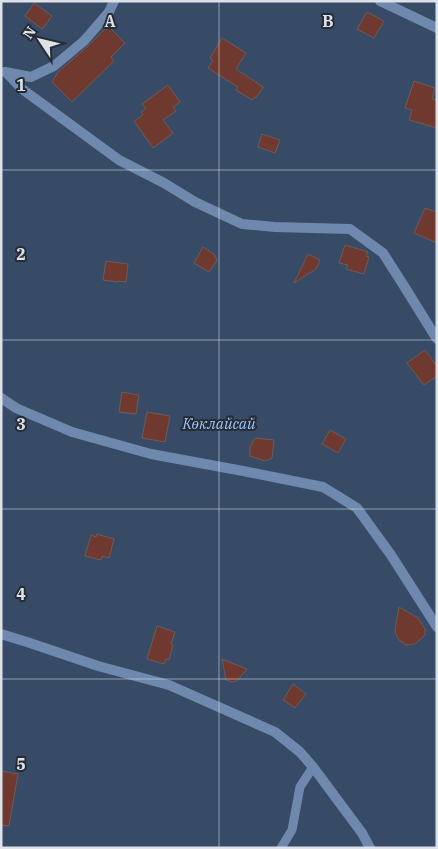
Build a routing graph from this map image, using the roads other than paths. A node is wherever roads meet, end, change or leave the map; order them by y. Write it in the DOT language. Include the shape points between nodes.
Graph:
graph roads {
  1 [pos="114,1"];
  2 [pos="380,1"];
  3 [pos="437,28"];
  4 [pos="4,71"];
  5 [pos="437,340"];
  6 [pos="1,398"];
  7 [pos="437,626"];
  8 [pos="1,634"];
  9 [pos="313,767"];
  10 [pos="281,848"];
  11 [pos="370,848"];
  1 -- 4 [label="street" via="109,12 84,41 54,66 32,76"];
  2 -- 3 [label="street"];
  4 -- 5 [label="street" via="22,89 119,160 242,224 350,229 383,253"];
  6 -- 7 [label="street" via="16,408 72,432 151,454 323,487 357,508"];
  8 -- 9 [label="street" via="98,666 170,685 275,732"];
  9 -- 10 [label="lane" via="300,787 292,830"];
  9 -- 11 [label="street"];
}
